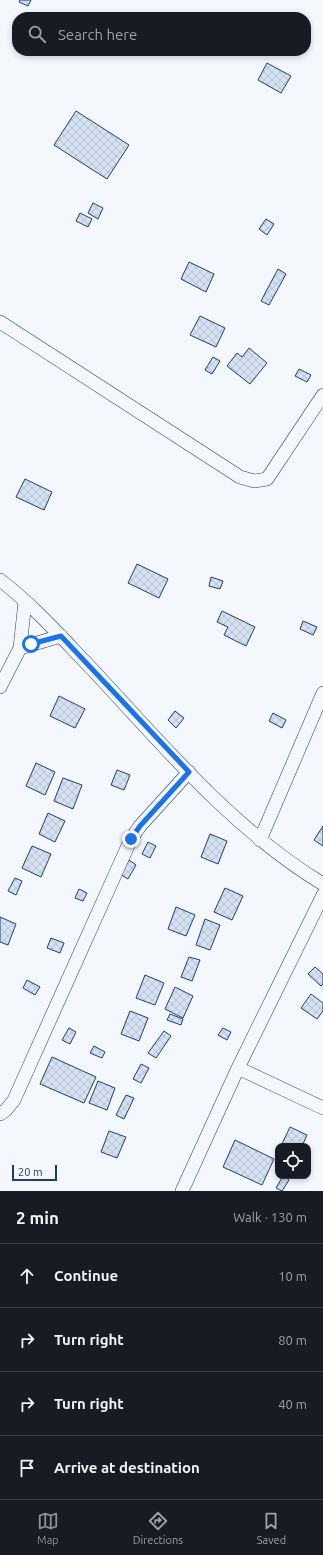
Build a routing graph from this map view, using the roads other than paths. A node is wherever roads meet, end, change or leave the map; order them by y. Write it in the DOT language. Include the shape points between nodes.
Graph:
graph roads {
  1 [pos="0,322"];
  2 [pos="323,395"];
  3 [pos="0,580"];
  4 [pos="25,601"];
  5 [pos="61,636"];
  6 [pos="20,648"];
  7 [pos="0,687"];
  8 [pos="323,693"];
  9 [pos="189,772"];
  10 [pos="260,840"];
  11 [pos="323,884"];
  12 [pos="323,895"];
  13 [pos="238,1068"];
  14 [pos="323,1108"];
  15 [pos="0,1114"];
  16 [pos="182,1191"];
  1 -- 2 [label="street" via="240,477 254,481 267,479"];
  3 -- 4 [label="street"];
  4 -- 5 [label="street"];
  4 -- 6 [label="street"];
  5 -- 6 [label="street"];
  5 -- 9 [label="street"];
  6 -- 7 [label="street"];
  8 -- 10 [label="street"];
  9 -- 10 [label="street"];
  9 -- 15 [label="street" via="140,826 129,843 14,1100"];
  10 -- 11 [label="street"];
  12 -- 13 [label="street"];
  13 -- 14 [label="street"];
  13 -- 16 [label="street"];
}
